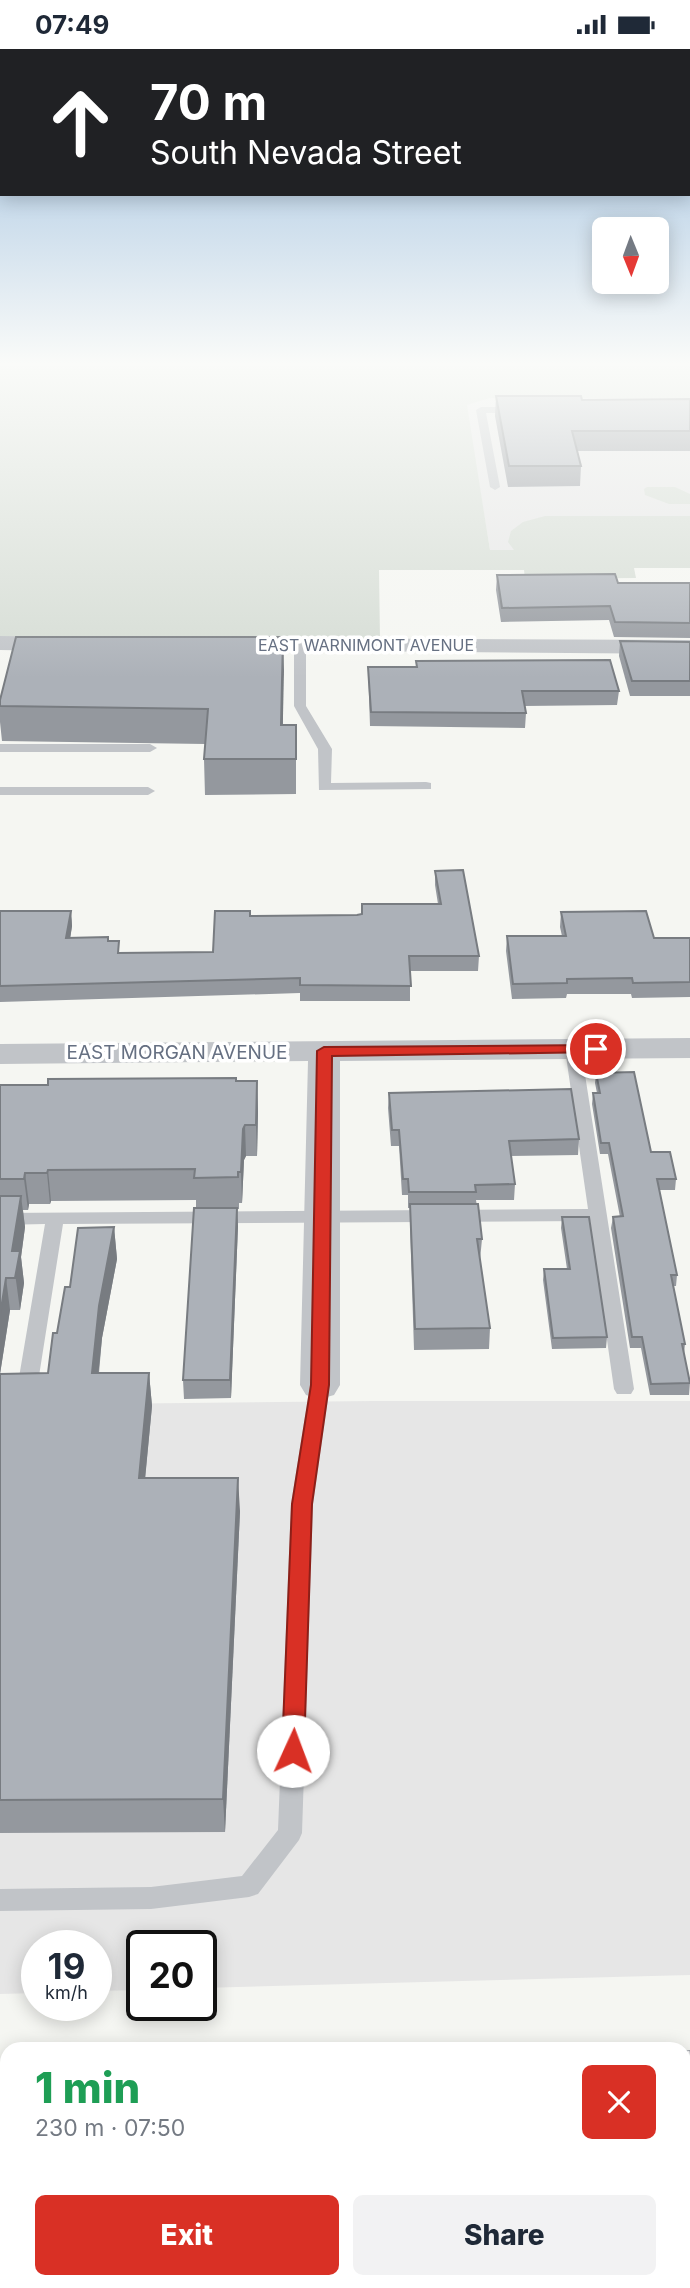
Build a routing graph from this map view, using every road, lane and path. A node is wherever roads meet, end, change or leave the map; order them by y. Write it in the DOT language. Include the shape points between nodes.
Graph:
graph roads {
  1 [pos="492,469"];
  2 [pos="495,487"];
  3 [pos="86,644"];
  4 [pos="209,645"];
  5 [pos="300,645"];
  6 [pos="12,647"];
  7 [pos="690,647"];
  8 [pos="0,748"];
  9 [pos="150,748"];
  10 [pos="426,786"];
  11 [pos="0,791"];
  12 [pos="148,791"];
  13 [pos="690,1048"];
  14 [pos="573,1049"];
  15 [pos="324,1051"];
  16 [pos="0,1054"];
  17 [pos="598,1215"];
  18 [pos="322,1217"];
  19 [pos="0,1219"];
  20 [pos="55,1219"];
  21 [pos="320,1385"];
  22 [pos="624,1389"];
  23 [pos="26,1395"];
  24 [pos="0,1900"];
  1 -- 2 [label="lane"];
  3 -- 6 [label="street"];
  4 -- 5 [label="street, EAST WARNIMONT AVENUE"];
  5 -- 7 [label="street, EAST WARNIMONT AVENUE"];
  5 -- 10 [label="lane" via="300,706 325,749 324,787"];
  8 -- 9 [label="lane"];
  11 -- 12 [label="lane"];
  13 -- 14 [label="street, EAST MORGAN AVENUE"];
  14 -- 15 [label="street, EAST MORGAN AVENUE"];
  14 -- 17 [label="lane"];
  15 -- 16 [label="street, EAST MORGAN AVENUE"];
  15 -- 18 [label="street"];
  17 -- 18 [label="lane"];
  17 -- 22 [label="lane"];
  18 -- 20 [label="lane"];
  18 -- 21 [label="street"];
  19 -- 20 [label="lane"];
  20 -- 23 [label="lane"];
  21 -- 24 [label="lane" via="302,1504 290,1833 248,1886 151,1898"];
}
